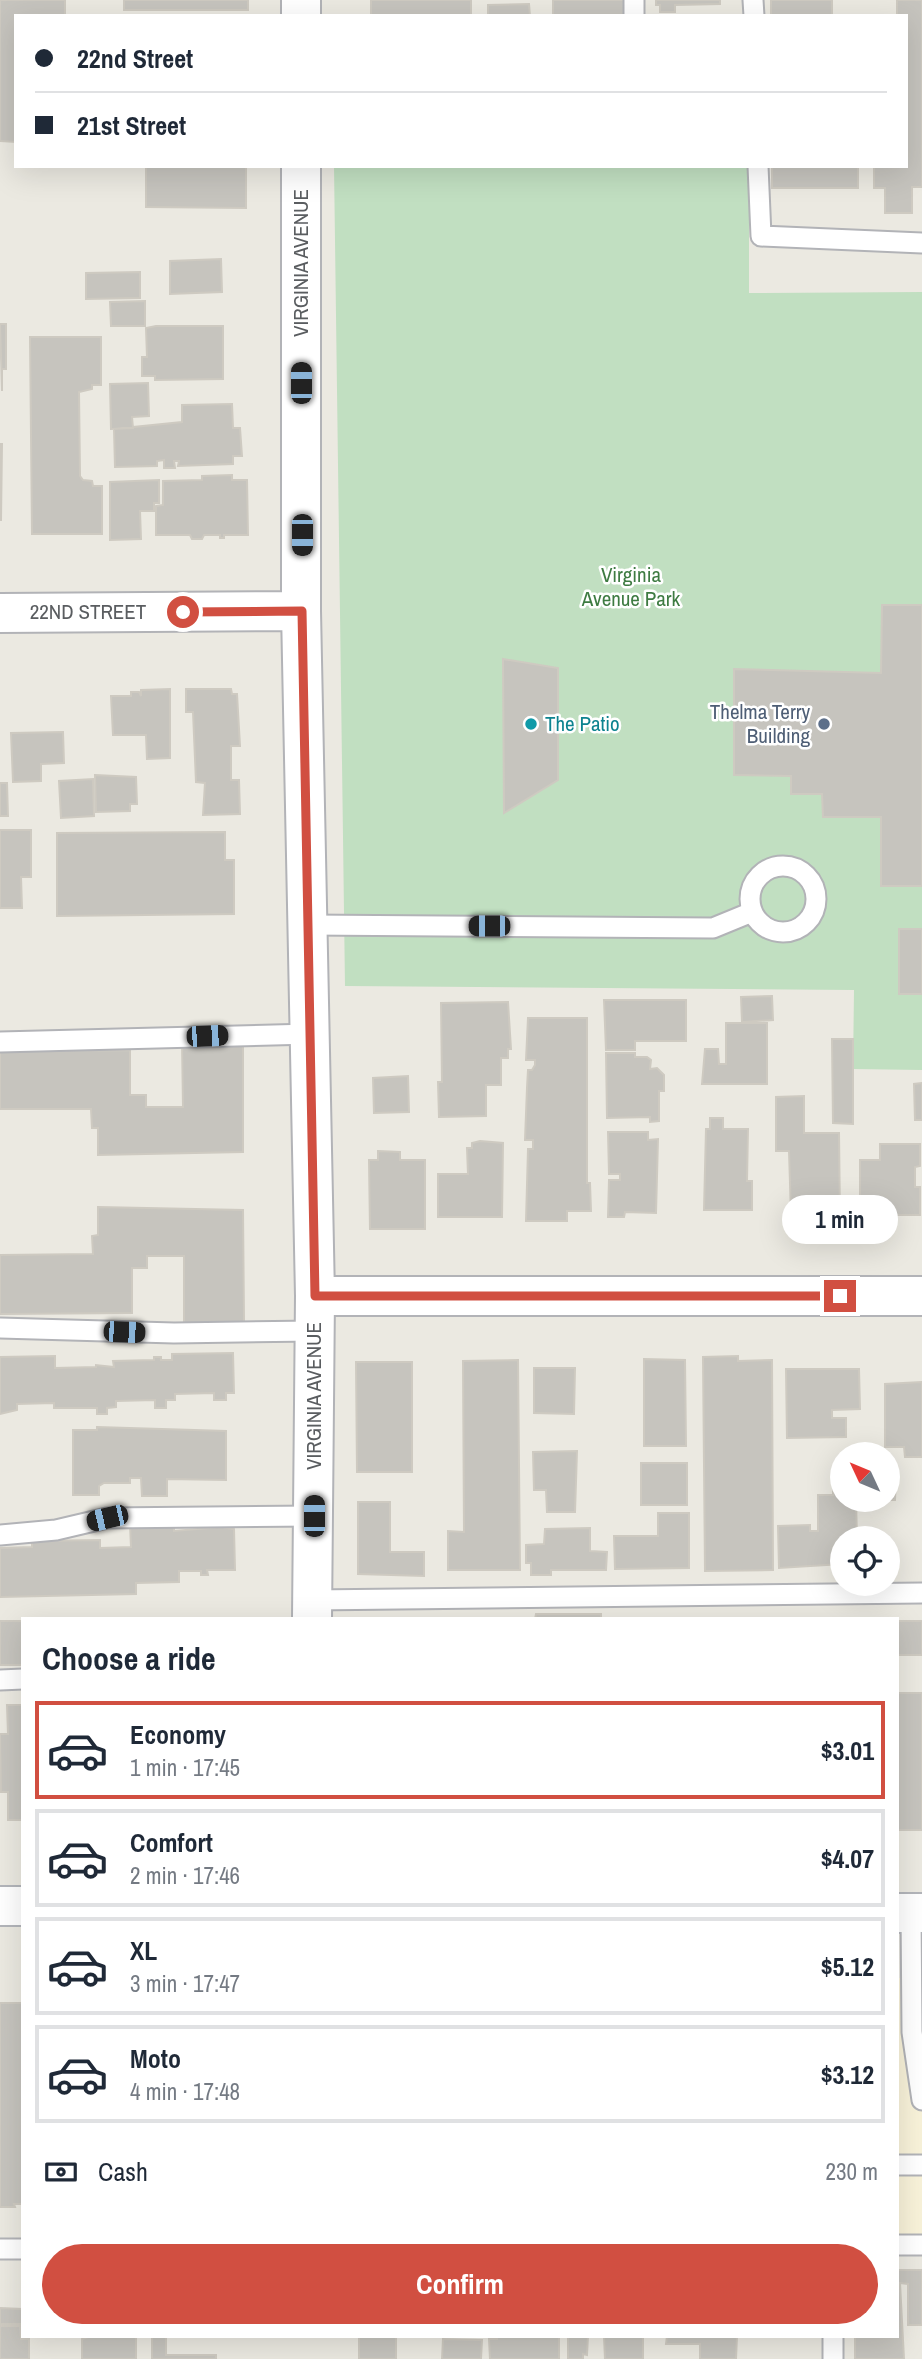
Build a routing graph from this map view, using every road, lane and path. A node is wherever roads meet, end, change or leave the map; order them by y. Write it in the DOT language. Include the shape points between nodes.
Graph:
graph roads {
  1 [pos="301,168"];
  2 [pos="758,168"];
  3 [pos="922,243"];
  4 [pos="302,611"];
  5 [pos="0,613"];
  6 [pos="752,912"];
  7 [pos="309,925"];
  8 [pos="311,1034"];
  9 [pos="0,1042"];
  10 [pos="922,1296"];
  11 [pos="314,1314"];
  12 [pos="0,1328"];
  13 [pos="314,1516"];
  14 [pos="0,1535"];
  15 [pos="922,1593"];
  16 [pos="312,1610"];
  17 [pos="21,1679"];
  18 [pos="0,1680"];
  19 [pos="0,1906"];
  20 [pos="21,1906"];
  21 [pos="910,1913"];
  22 [pos="905,2032"];
  23 [pos="922,2100"];
  24 [pos="899,2165"];
  25 [pos="922,2165"];
  26 [pos="899,2245"];
  27 [pos="922,2245"];
  28 [pos="0,2249"];
  29 [pos="21,2249"];
  30 [pos="832,2338"];
  31 [pos="833,2359"];
  1 -- 4 [label="street, VIRGINIA AVENUE"];
  2 -- 3 [label="lane" via="761,236"];
  4 -- 5 [label="street, 22ND STREET"];
  4 -- 7 [label="street, VIRGINIA AVENUE"];
  6 -- 7 [label="lane" via="713,928"];
  7 -- 8 [label="street, VIRGINIA AVENUE"];
  8 -- 9 [label="lane"];
  8 -- 11 [label="street, VIRGINIA AVENUE"];
  10 -- 11 [label="street"];
  11 -- 12 [label="lane" via="174,1333"];
  11 -- 13 [label="street, VIRGINIA AVENUE"];
  13 -- 14 [label="lane" via="107,1518 56,1530"];
  13 -- 16 [label="street, VIRGINIA AVENUE"];
  15 -- 16 [label="lane"];
  17 -- 18 [label="lane"];
  19 -- 20 [label="street"];
  21 -- 22 [label="lane"];
  22 -- 23 [label="lane"];
  24 -- 25 [label="lane"];
  26 -- 27 [label="lane"];
  28 -- 29 [label="lane"];
  30 -- 31 [label="lane"];
}
